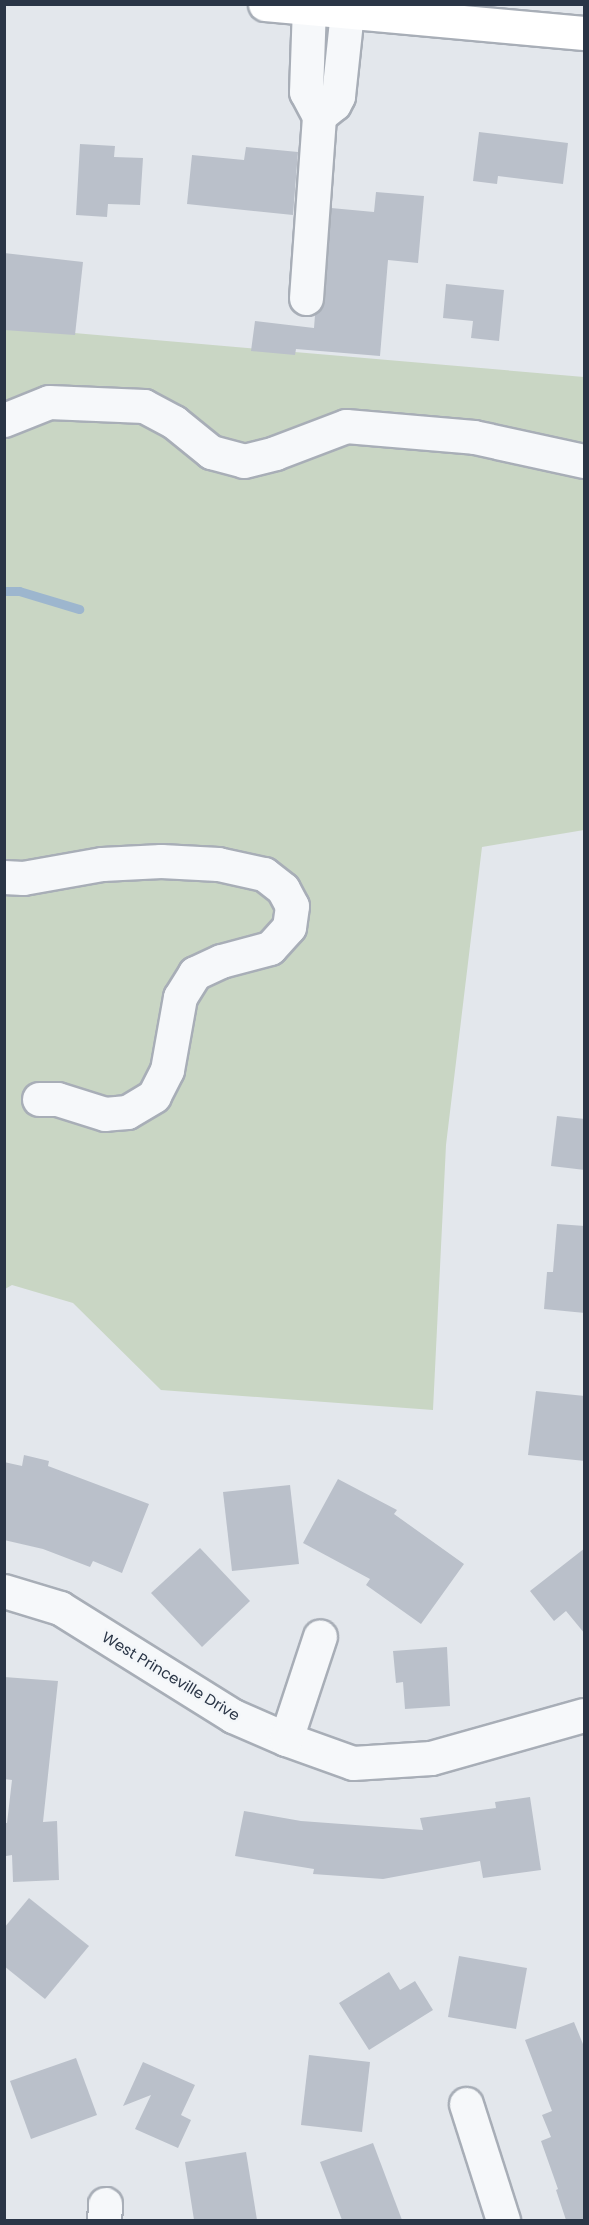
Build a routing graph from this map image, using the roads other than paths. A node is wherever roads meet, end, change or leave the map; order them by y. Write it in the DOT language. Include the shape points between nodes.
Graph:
graph roads {
  1 [pos="265,4"];
  2 [pos="309,9"];
  3 [pos="347,12"];
  4 [pos="585,33"];
  5 [pos="319,116"];
  6 [pos="306,298"];
  7 [pos="4,420"];
  8 [pos="585,461"];
  9 [pos="4,877"];
  10 [pos="39,1099"];
  11 [pos="4,1591"];
  12 [pos="320,1636"];
  13 [pos="585,1714"];
  14 [pos="286,1739"];
  15 [pos="466,2104"];
  16 [pos="503,2220"];
  1 -- 2 [label="main road"];
  2 -- 3 [label="main road"];
  2 -- 5 [label="street" via="306,92"];
  3 -- 4 [label="main road"];
  3 -- 5 [label="street" via="338,96"];
  5 -- 6 [label="street"];
  7 -- 8 [label="street" via="49,402 144,406 174,422 211,452 244,461 346,426 474,437"];
  9 -- 10 [label="street" via="23,878 102,864 218,864 264,874 283,889 292,906 289,927 270,948 221,961 195,973 180,997 168,1070 154,1096 127,1112 105,1114 57,1099"];
  11 -- 14 [label="street, West Princeville Drive" via="60,1608 233,1716"];
  12 -- 14 [label="street"];
  13 -- 14 [label="street, West Princeville Drive" via="431,1758 353,1763"];
  15 -- 16 [label="street"];
}
